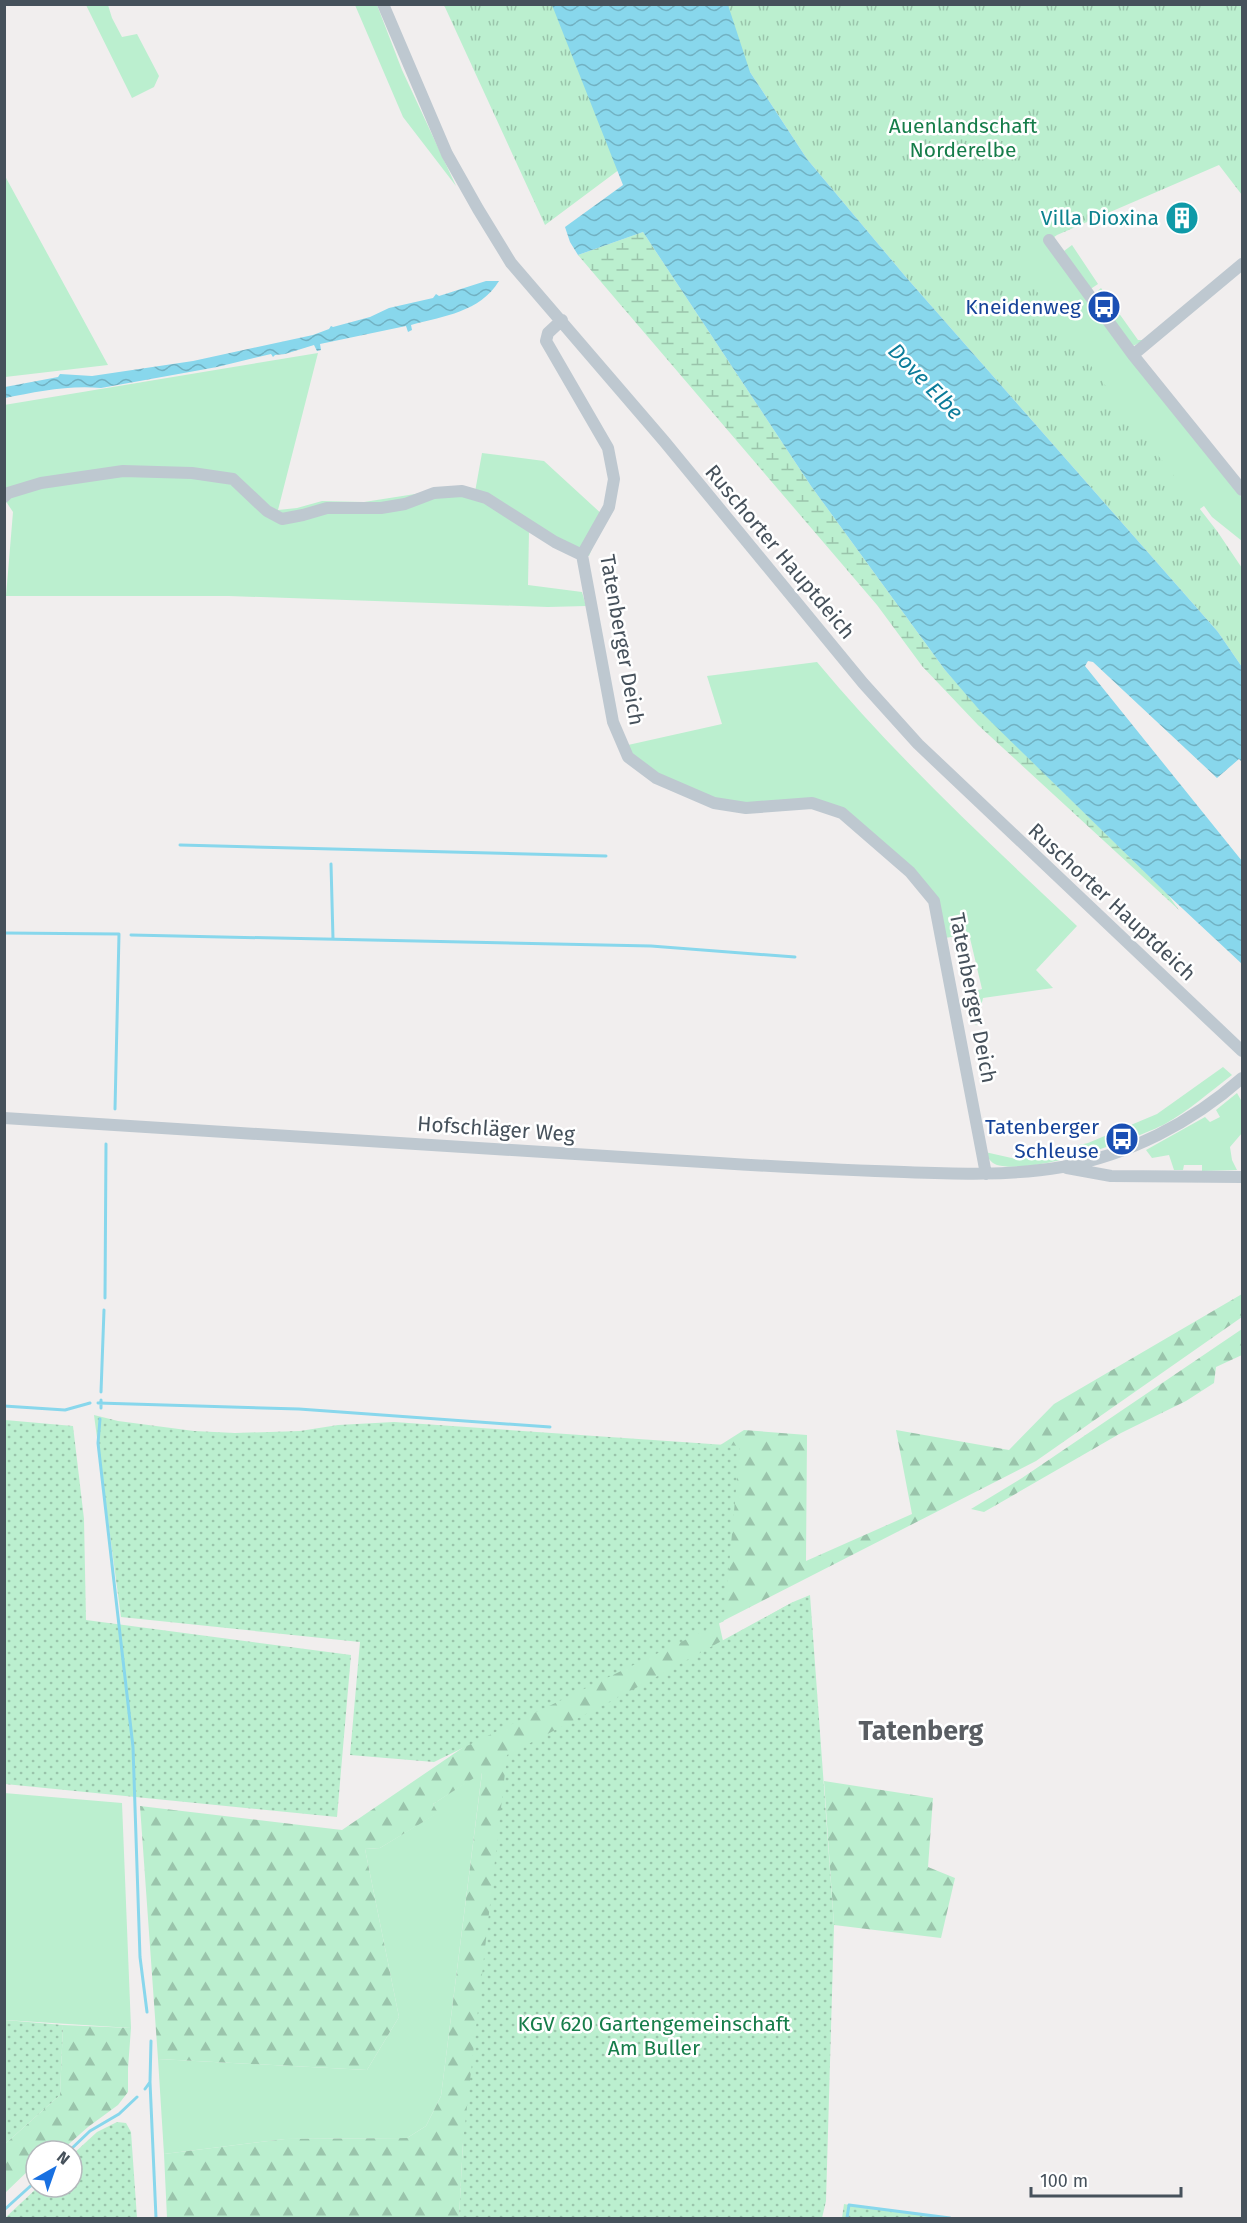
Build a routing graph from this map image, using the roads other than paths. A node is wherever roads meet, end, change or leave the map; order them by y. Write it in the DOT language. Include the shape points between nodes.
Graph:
graph roads {
  1 [pos="383,4"];
  2 [pos="1049,240"];
  3 [pos="1242,264"];
  4 [pos="561,320"];
  5 [pos="1133,355"];
  6 [pos="1242,490"];
  7 [pos="4,497"];
  8 [pos="582,555"];
  9 [pos="1242,1051"];
  10 [pos="1242,1078"];
  11 [pos="4,1118"];
  12 [pos="1063,1167"];
  13 [pos="986,1174"];
  14 [pos="1242,1177"];
  1 -- 4 [label="street, Ruschorter Hauptdeich" via="447,154 512,263"];
  2 -- 5 [label="street"];
  3 -- 5 [label="street"];
  4 -- 8 [label="street, Tatenberger Deich" via="548,333 546,341 608,448 614,478 609,507"];
  4 -- 9 [label="street, Ruschorter Hauptdeich" via="918,744"];
  5 -- 6 [label="street"];
  7 -- 8 [label="street" via="41,483 123,471 192,473 233,479 267,511 282,519 327,508 389,507 434,493 462,491 486,498"];
  8 -- 13 [label="street, Tatenberger Deich" via="613,722 628,757 656,777 714,803 746,808 812,803 842,813 910,872 934,901"];
  10 -- 12 [label="street" via="1166,1131 1106,1156"];
  11 -- 13 [label="street, Hofschläger Weg" via="827,1170"];
  12 -- 13 [label="street, Hofschläger Weg"];
  12 -- 14 [label="street" via="1112,1176"];
}
